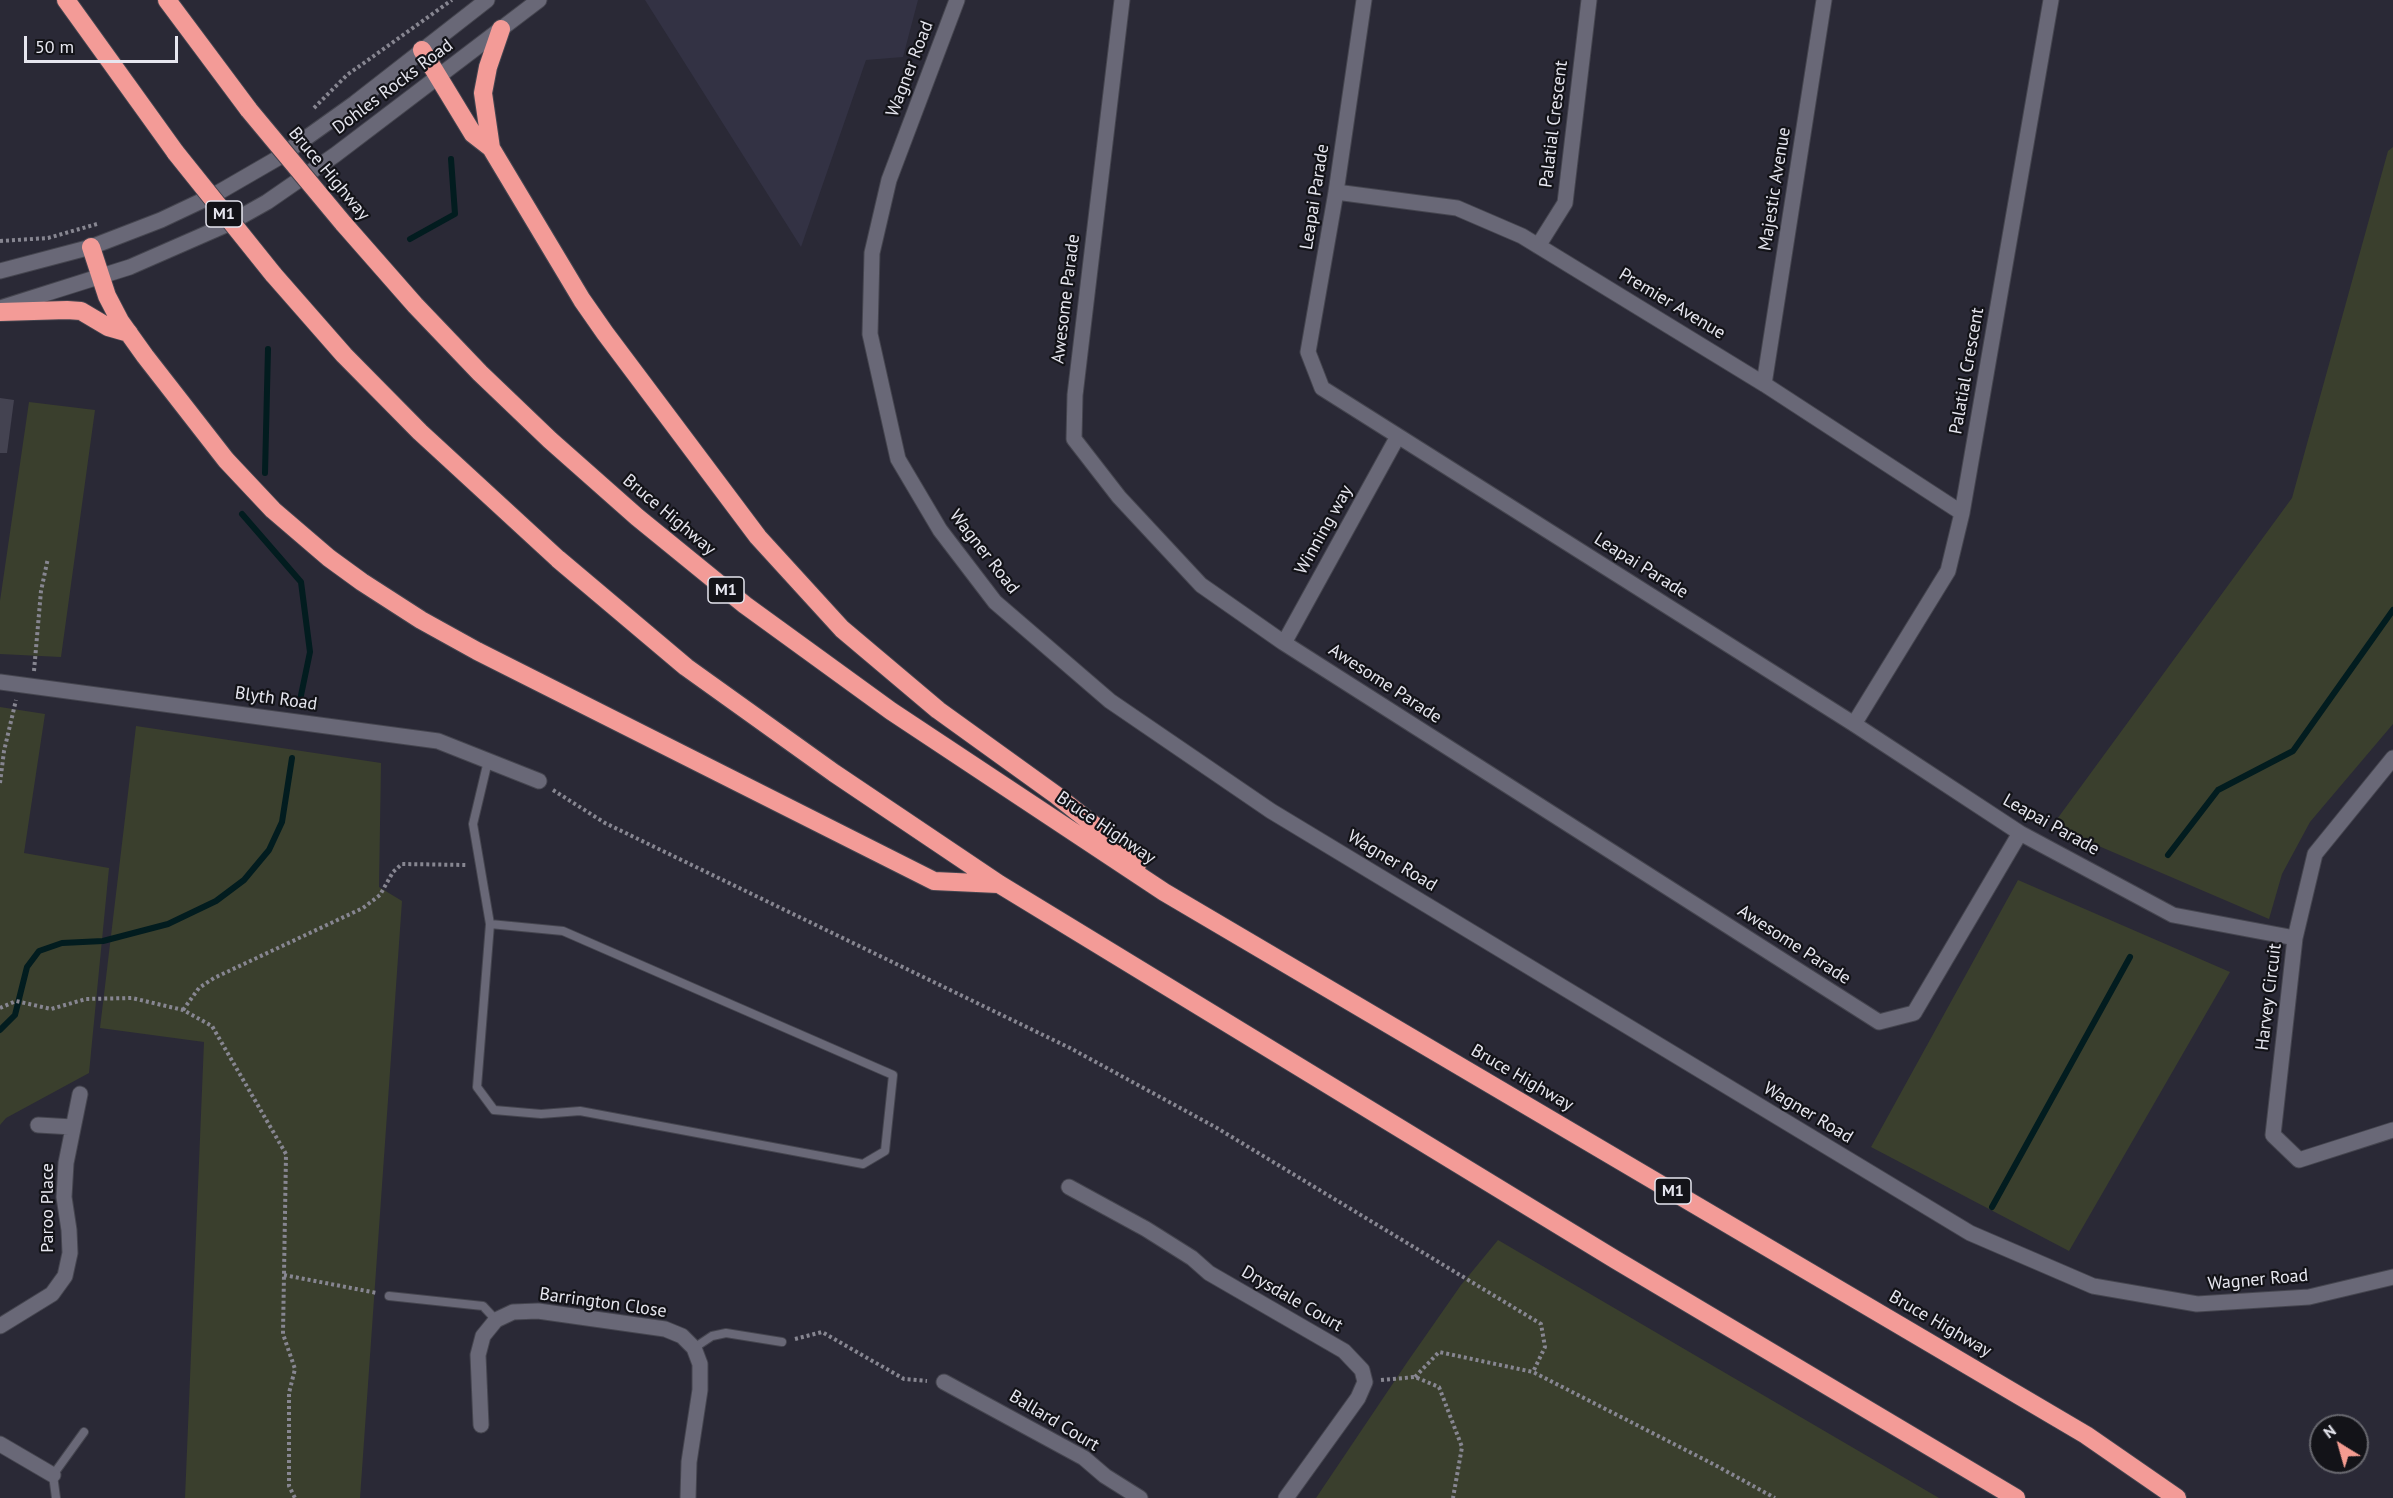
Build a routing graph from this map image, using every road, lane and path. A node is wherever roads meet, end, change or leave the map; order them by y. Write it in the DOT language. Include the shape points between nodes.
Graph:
graph roads {
  1 [pos="66,0"];
  2 [pos="167,0"];
  3 [pos="452,0"];
  4 [pos="487,0"];
  5 [pos="539,0"];
  6 [pos="957,0"];
  7 [pos="1122,0"];
  8 [pos="1364,0"];
  9 [pos="1589,0"];
  10 [pos="1824,0"];
  11 [pos="2051,0"];
  12 [pos="501,29"];
  13 [pos="395,39"];
  14 [pos="422,50"];
  15 [pos="438,78"];
  16 [pos="491,148"];
  17 [pos="1336,192"];
  18 [pos="1538,246"];
  19 [pos="91,247"];
  20 [pos="0,272"];
  21 [pos="101,278"];
  22 [pos="0,310"];
  23 [pos="129,333"];
  24 [pos="1764,384"];
  25 [pos="1398,436"];
  26 [pos="1962,513"];
  27 [pos="48,558"];
  28 [pos="1284,643"];
  29 [pos="0,682"];
  30 [pos="25,686"];
  31 [pos="1854,724"];
  32 [pos="2393,758"];
  33 [pos="488,761"];
  34 [pos="540,781"];
  35 [pos="0,783"];
  36 [pos="2020,833"];
  37 [pos="480,865"];
  38 [pos="999,884"];
  39 [pos="1164,892"];
  40 [pos="490,924"];
  41 [pos="2295,938"];
  42 [pos="0,1008"];
  43 [pos="183,1010"];
  44 [pos="80,1094"];
  45 [pos="38,1125"];
  46 [pos="73,1127"];
  47 [pos="2393,1130"];
  48 [pos="1069,1187"];
  49 [pos="284,1275"];
  50 [pos="2393,1277"];
  51 [pos="389,1296"];
  52 [pos="496,1320"];
  53 [pos="0,1326"];
  54 [pos="783,1342"];
  55 [pos="694,1348"];
  56 [pos="1533,1372"];
  57 [pos="1415,1377"];
  58 [pos="944,1382"];
  59 [pos="1365,1382"];
  60 [pos="481,1425"];
  61 [pos="84,1432"];
  62 [pos="0,1444"];
  63 [pos="53,1475"];
  64 [pos="56,1498"];
  65 [pos="295,1498"];
  66 [pos="688,1498"];
  67 [pos="1140,1498"];
  68 [pos="1286,1498"];
  69 [pos="1453,1498"];
  70 [pos="1774,1498"];
  71 [pos="2016,1498"];
  72 [pos="2177,1498"];
  1 -- 38 [label="highway, M1, bridge" via="176,153 273,274 344,355 420,432 558,559 687,666 834,773"];
  2 -- 39 [label="highway, Bruce Highway / M1, bridge" via="249,110 343,223 415,305 550,440 745,605 891,711"];
  3 -- 13 [label="path"];
  4 -- 14 [label="street, Dohles Rocks Road"];
  5 -- 12 [label="street, Dohles Rocks Road"];
  6 -- 50 [label="street, Wagner Road" via="889,180 872,253 870,334 898,459 940,530 996,602 1110,701 1270,811 1970,1233 2093,1286 2197,1304 2309,1297"];
  7 -- 28 [label="street, Awesome Parade" via="1075,395 1074,439 1119,496 1201,585"];
  8 -- 17 [label="street, Leapai Parade"];
  9 -- 18 [label="street, Palatial Crescent" via="1565,203"];
  10 -- 24 [label="street, Majestic Avenue"];
  11 -- 26 [label="street, Palatial Crescent"];
  12 -- 15 [label="street, Dohles Rocks Road"];
  12 -- 16 [label="highway" via="483,93"];
  14 -- 15 [label="highway"];
  14 -- 19 [label="street, Dohles Rocks Road" via="278,158 181,211"];
  15 -- 16 [label="highway" via="472,134"];
  15 -- 21 [label="street, Dohles Rocks Road" via="267,202 194,240"];
  16 -- 39 [label="highway" via="604,333 758,537 811,596 842,629 938,710 1114,841"];
  17 -- 18 [label="street, Premier Avenue" via="1457,208"];
  17 -- 25 [label="street, Leapai Parade" via="1308,352 1322,388"];
  18 -- 24 [label="street, Premier Avenue"];
  19 -- 20 [label="street, Dohles Rocks Road"];
  19 -- 21 [label="highway"];
  21 -- 22 [label="street, Dohles Rocks Road"];
  21 -- 23 [label="highway" via="113,309"];
  22 -- 23 [label="highway" via="81,311 108,327"];
  23 -- 38 [label="highway" via="245,481 299,532 362,582 421,620 934,881"];
  24 -- 26 [label="street, Premier Avenue"];
  25 -- 28 [label="street, Winning way"];
  25 -- 31 [label="street, Leapai Parade"];
  26 -- 31 [label="street, Palatial Crescent" via="1948,571"];
  27 -- 30 [label="path"];
  28 -- 36 [label="street, Awesome Parade" via="1879,1022 1914,1013"];
  29 -- 30 [label="street, Blyth Road"];
  30 -- 33 [label="street, Blyth Road" via="438,741"];
  30 -- 35 [label="path" via="3,751"];
  31 -- 36 [label="street, Leapai Parade"];
  32 -- 41 [label="street, Harvey Circuit" via="2315,854"];
  33 -- 34 [label="street, Blyth Road"];
  33 -- 37 [label="lane" via="473,824"];
  34 -- 56 [label="path" via="605,823 1070,1048 1217,1128 1540,1324 1545,1347"];
  36 -- 41 [label="street, Leapai Parade" via="2173,915"];
  37 -- 40 [label="lane"];
  37 -- 43 [label="path" via="402,864 380,895 363,908 214,978 199,988"];
  38 -- 71 [label="highway, M1"];
  39 -- 72 [label="highway, Bruce Highway / M1" via="2086,1435"];
  40 -- 40 [label="lane" via="563,931 893,1075 885,1151 862,1164 580,1111 541,1114 494,1110 477,1087"];
  41 -- 47 [label="street, Harvey Circuit" via="2273,1135 2299,1160"];
  42 -- 43 [label="path" via="16,1001 51,1010 86,999 132,998"];
  43 -- 49 [label="path" via="212,1026 286,1154"];
  44 -- 46 [label="street, Paroo Place"];
  45 -- 46 [label="street"];
  46 -- 53 [label="street, Paroo Place" via="64,1197 70,1253 65,1276 52,1294"];
  48 -- 59 [label="street, Drysdale Court" via="1146,1229 1209,1273 1344,1351 1362,1370"];
  49 -- 51 [label="path"];
  49 -- 65 [label="path" via="283,1334 295,1369 289,1393 289,1486"];
  51 -- 52 [label="lane" via="483,1306"];
  52 -- 55 [label="street, Barrington Close" via="513,1312 538,1311 665,1329 682,1336"];
  52 -- 60 [label="street" via="483,1336 478,1355"];
  54 -- 55 [label="lane" via="726,1332"];
  54 -- 58 [label="path" via="822,1332 904,1379"];
  55 -- 66 [label="street" via="700,1364 700,1390"];
  56 -- 57 [label="path" via="1439,1352"];
  56 -- 70 [label="path"];
  57 -- 59 [label="path"];
  57 -- 69 [label="path" via="1439,1387 1462,1447"];
  58 -- 67 [label="street, Ballard Court" via="1083,1458"];
  59 -- 68 [label="street" via="1358,1398"];
  61 -- 63 [label="lane"];
  62 -- 63 [label="street"];
  63 -- 64 [label="lane"];
}
